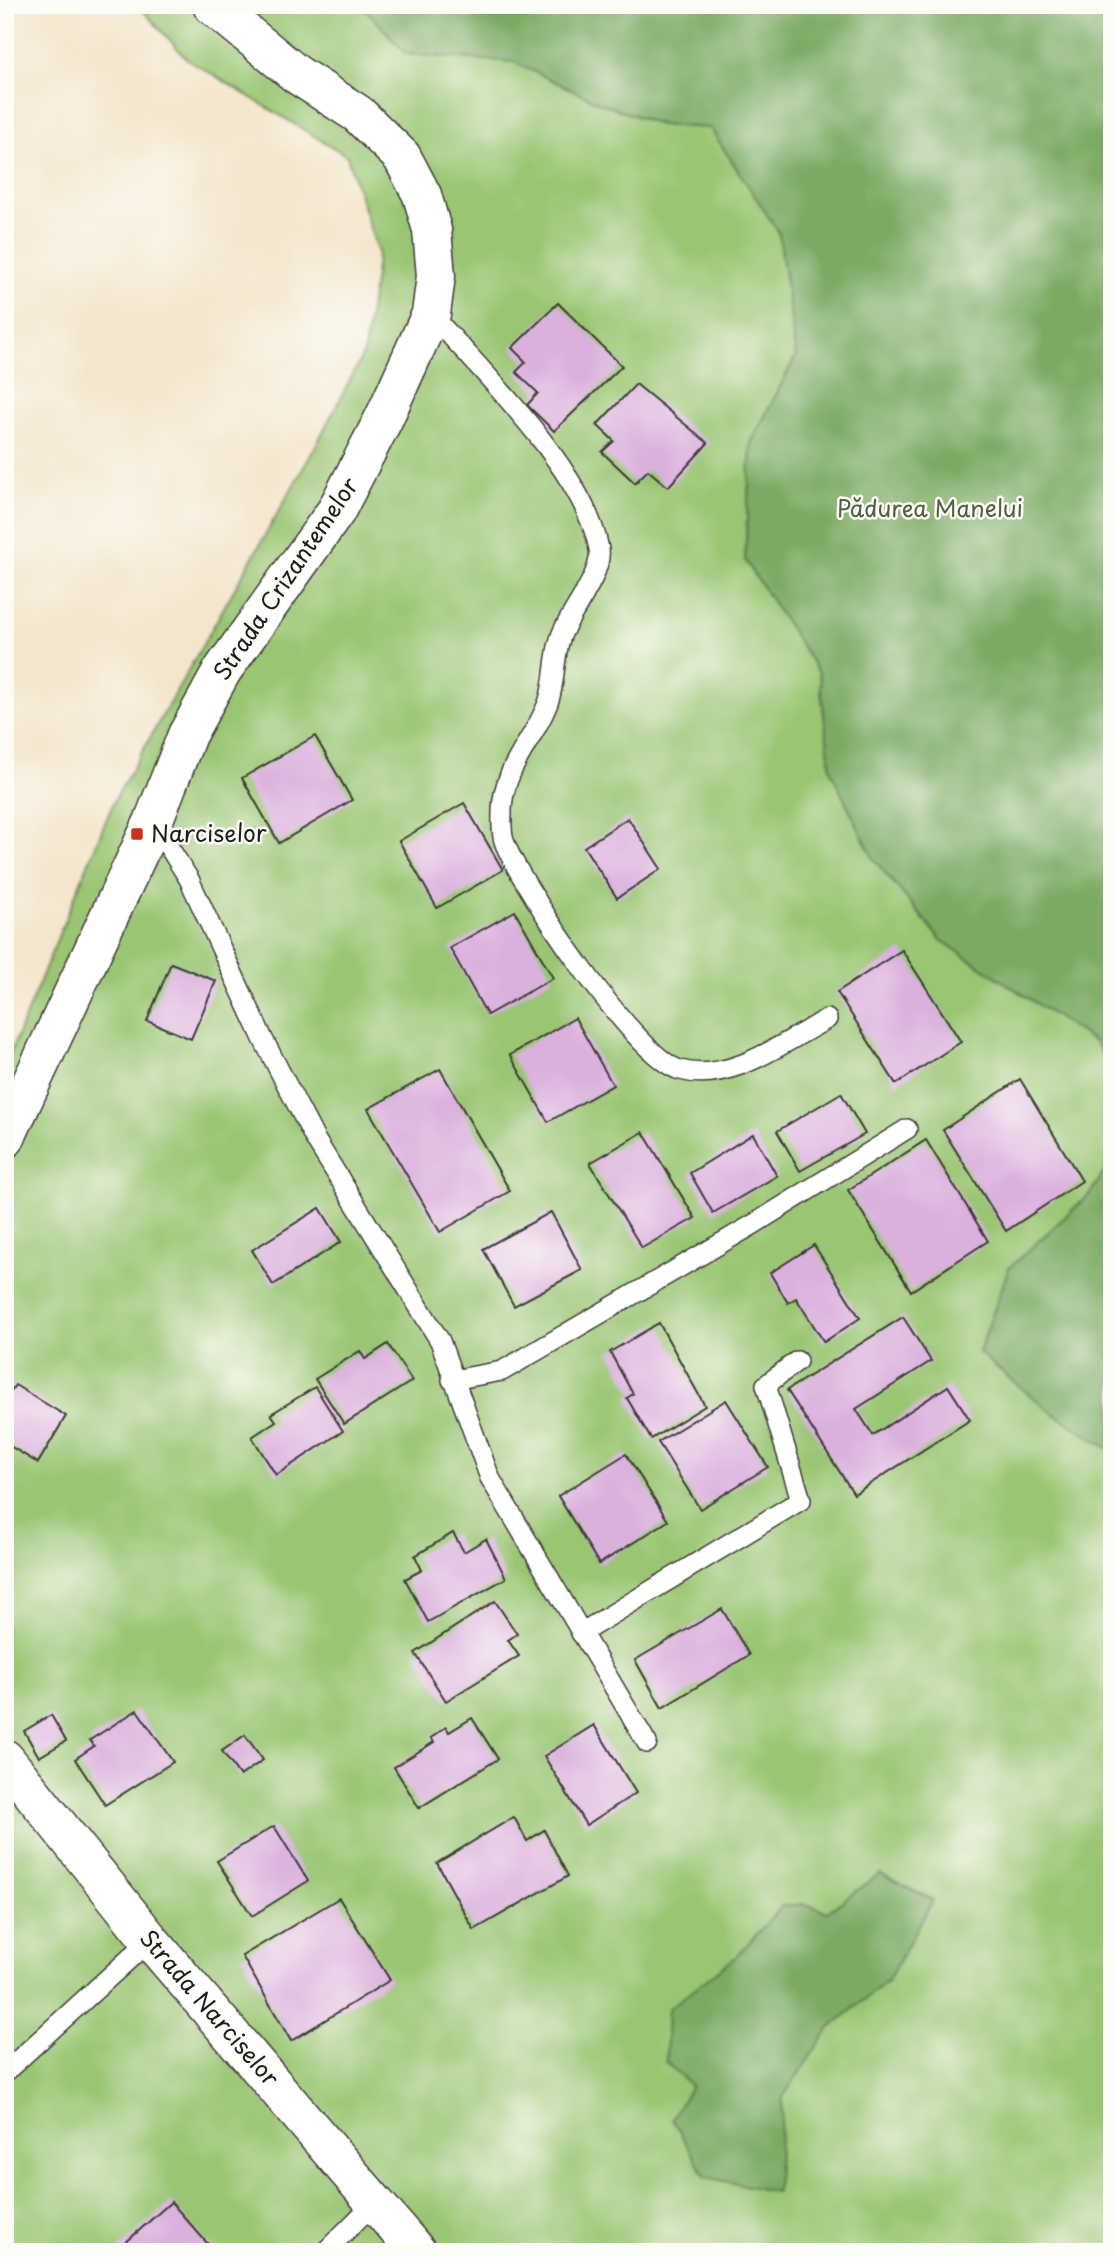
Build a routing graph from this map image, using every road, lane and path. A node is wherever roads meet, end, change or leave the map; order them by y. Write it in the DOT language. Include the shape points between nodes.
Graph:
graph roads {
  1 [pos="212,5"];
  2 [pos="431,314"];
  3 [pos="153,822"];
  4 [pos="827,1019"];
  5 [pos="907,1129"];
  6 [pos="5,1139"];
  7 [pos="797,1360"];
  8 [pos="452,1380"];
  9 [pos="581,1633"];
  10 [pos="647,1742"];
  11 [pos="5,1759"];
  12 [pos="150,1940"];
  13 [pos="5,2072"];
  14 [pos="375,2202"];
  15 [pos="325,2252"];
  16 [pos="417,2252"];
  1 -- 2 [label="street, Strada Crizantemelor" via="296,74 358,114 402,157 422,195 432,230 436,276"];
  2 -- 3 [label="street, Strada Crizantemelor" via="336,511 222,671 187,735"];
  2 -- 4 [label="lane" via="536,435 575,489 592,521 600,553 590,583 561,635 547,706 510,772 502,806 503,838 520,877 620,1017 651,1053 678,1070 710,1074 750,1061"];
  3 -- 6 [label="street, Strada Crizantemelor"];
  3 -- 8 [label="lane" via="190,879 264,1041 316,1139 440,1341"];
  5 -- 8 [label="lane" via="502,1371"];
  7 -- 9 [label="lane" via="766,1385 801,1500"];
  8 -- 9 [label="lane" via="491,1478"];
  9 -- 10 [label="lane"];
  11 -- 12 [label="street, Strada Narciselor"];
  12 -- 13 [label="lane"];
  12 -- 14 [label="street, Strada Narciselor"];
  14 -- 15 [label="lane"];
  14 -- 16 [label="street, Strada Narciselor"];
}
